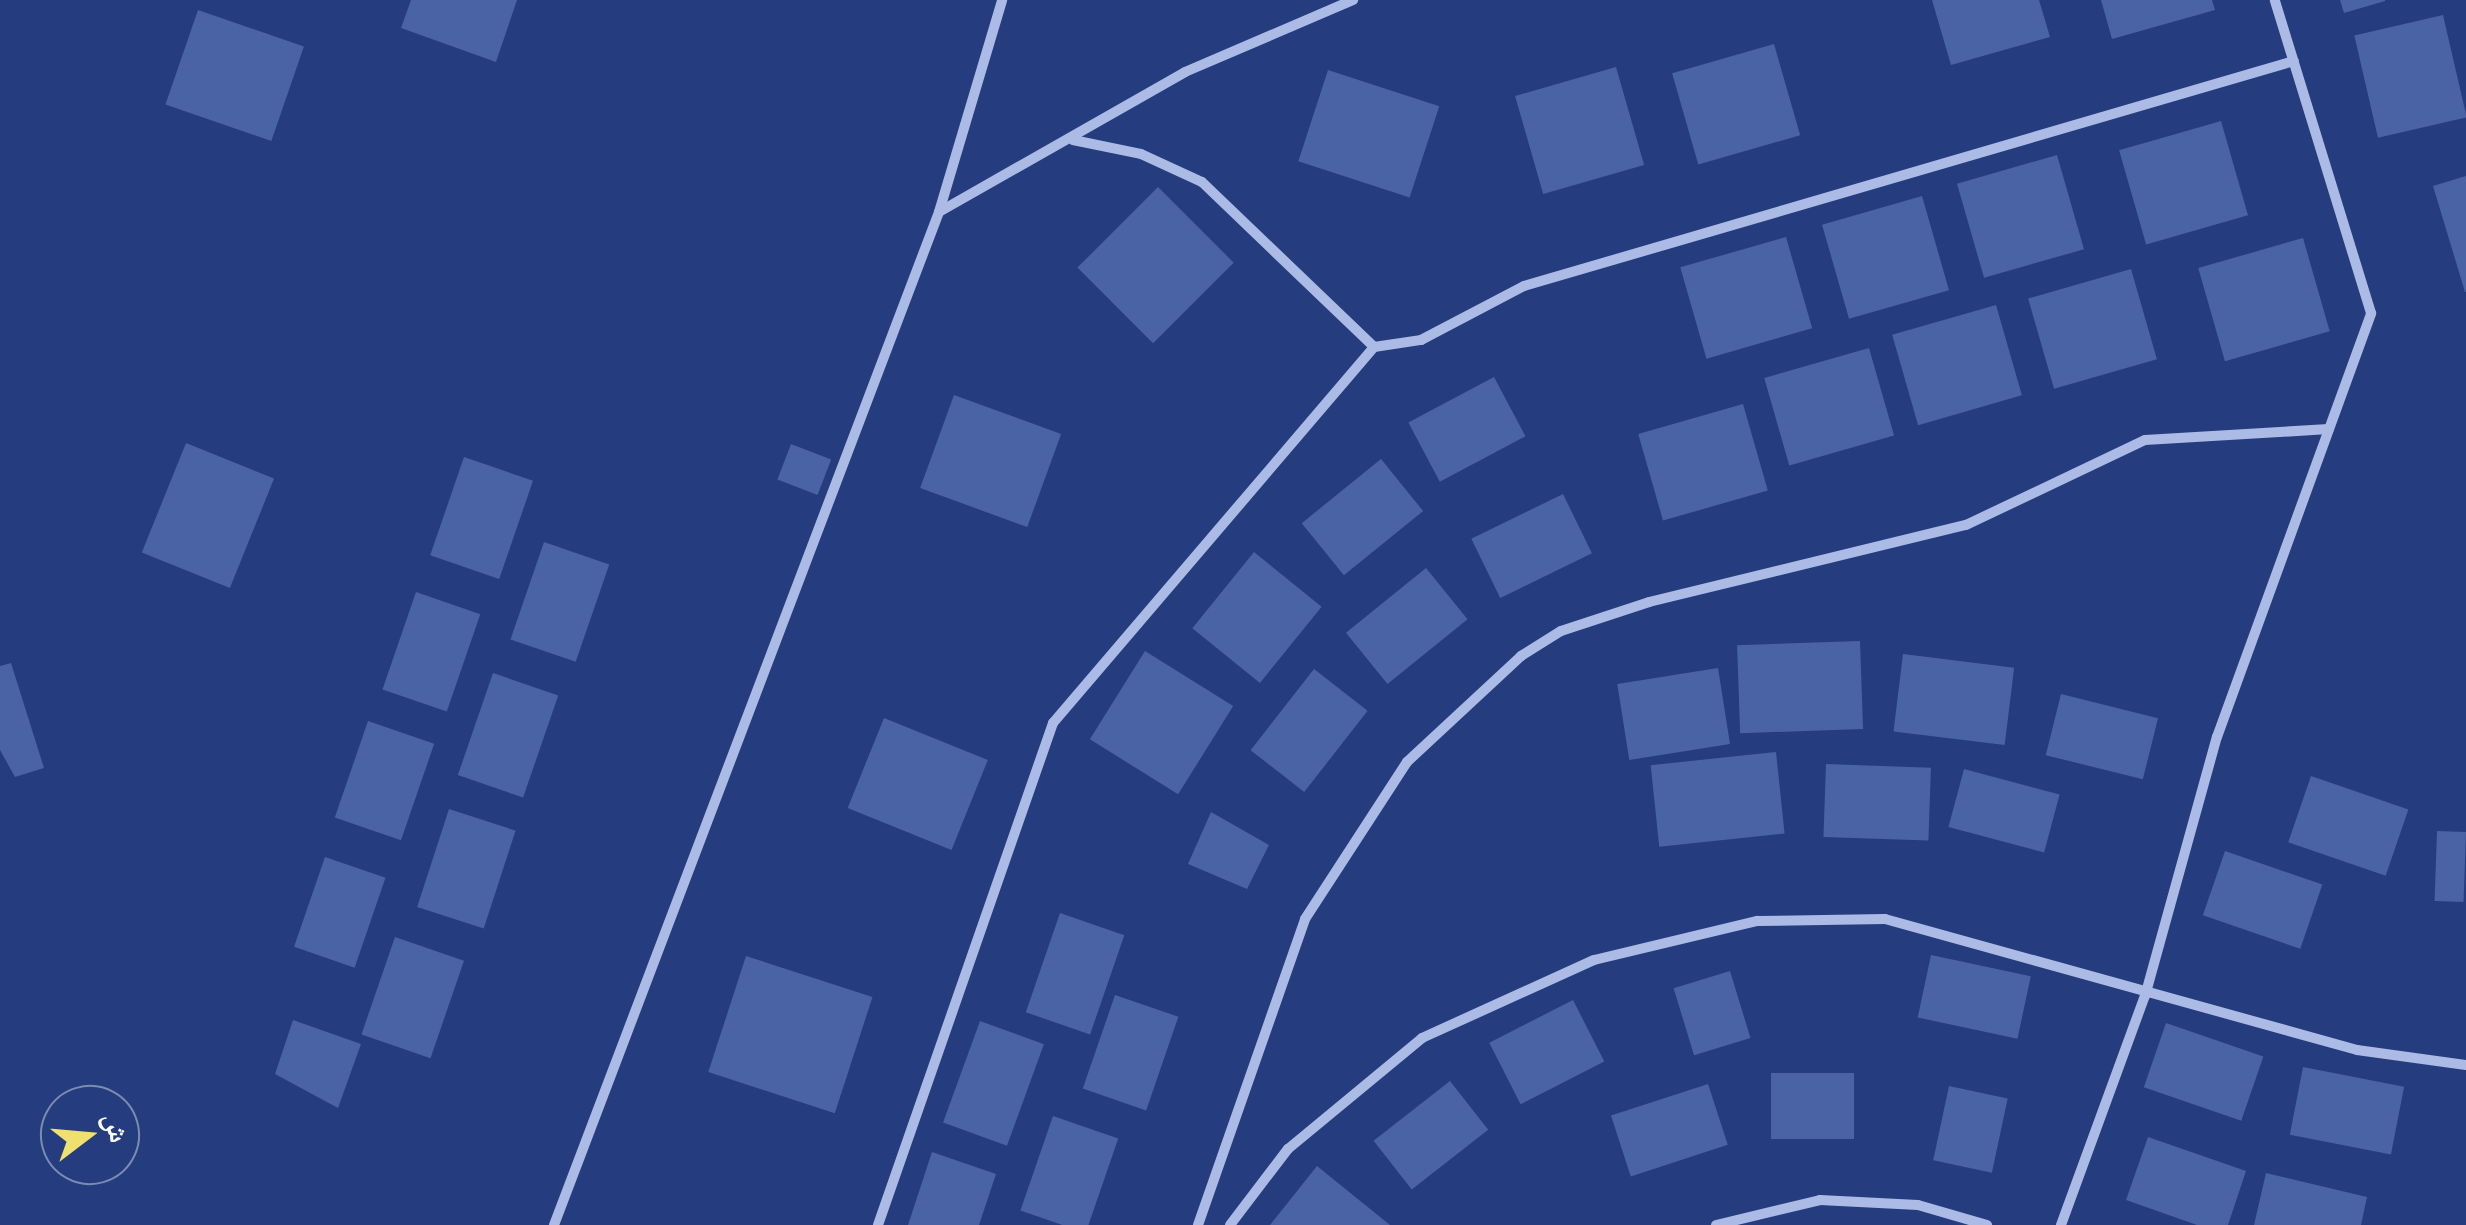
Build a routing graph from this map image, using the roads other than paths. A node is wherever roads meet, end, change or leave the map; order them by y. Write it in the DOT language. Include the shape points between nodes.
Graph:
graph roads {
  1 [pos="1002,0"];
  2 [pos="1352,0"];
  3 [pos="2275,0"];
  4 [pos="2294,62"];
  5 [pos="1072,140"];
  6 [pos="939,212"];
  7 [pos="1374,347"];
  8 [pos="2329,429"];
  9 [pos="2144,996"];
  10 [pos="2466,1065"];
  11 [pos="554,1225"];
  12 [pos="878,1225"];
  13 [pos="1198,1225"];
  14 [pos="1230,1225"];
  15 [pos="1716,1225"];
  16 [pos="1987,1225"];
  17 [pos="2061,1225"];
  1 -- 6 [label="street"];
  2 -- 5 [label="street" via="1230,50"];
  3 -- 4 [label="street"];
  4 -- 7 [label="street" via="1524,286 1421,340"];
  4 -- 8 [label="street" via="2371,313"];
  5 -- 6 [label="street"];
  5 -- 7 [label="street" via="1141,154 1202,182"];
  6 -- 11 [label="street"];
  7 -- 12 [label="street" via="1053,723"];
  8 -- 9 [label="street" via="2217,738"];
  8 -- 13 [label="street" via="2144,440 1966,525 1648,602 1561,631 1521,656 1407,762 1305,919"];
  9 -- 10 [label="street" via="2356,1050"];
  9 -- 14 [label="street" via="1886,919 1757,921 1677,934 1594,960 1422,1038 1288,1149"];
  9 -- 17 [label="street"];
  15 -- 16 [label="street" via="1820,1200 1918,1205"];
}
